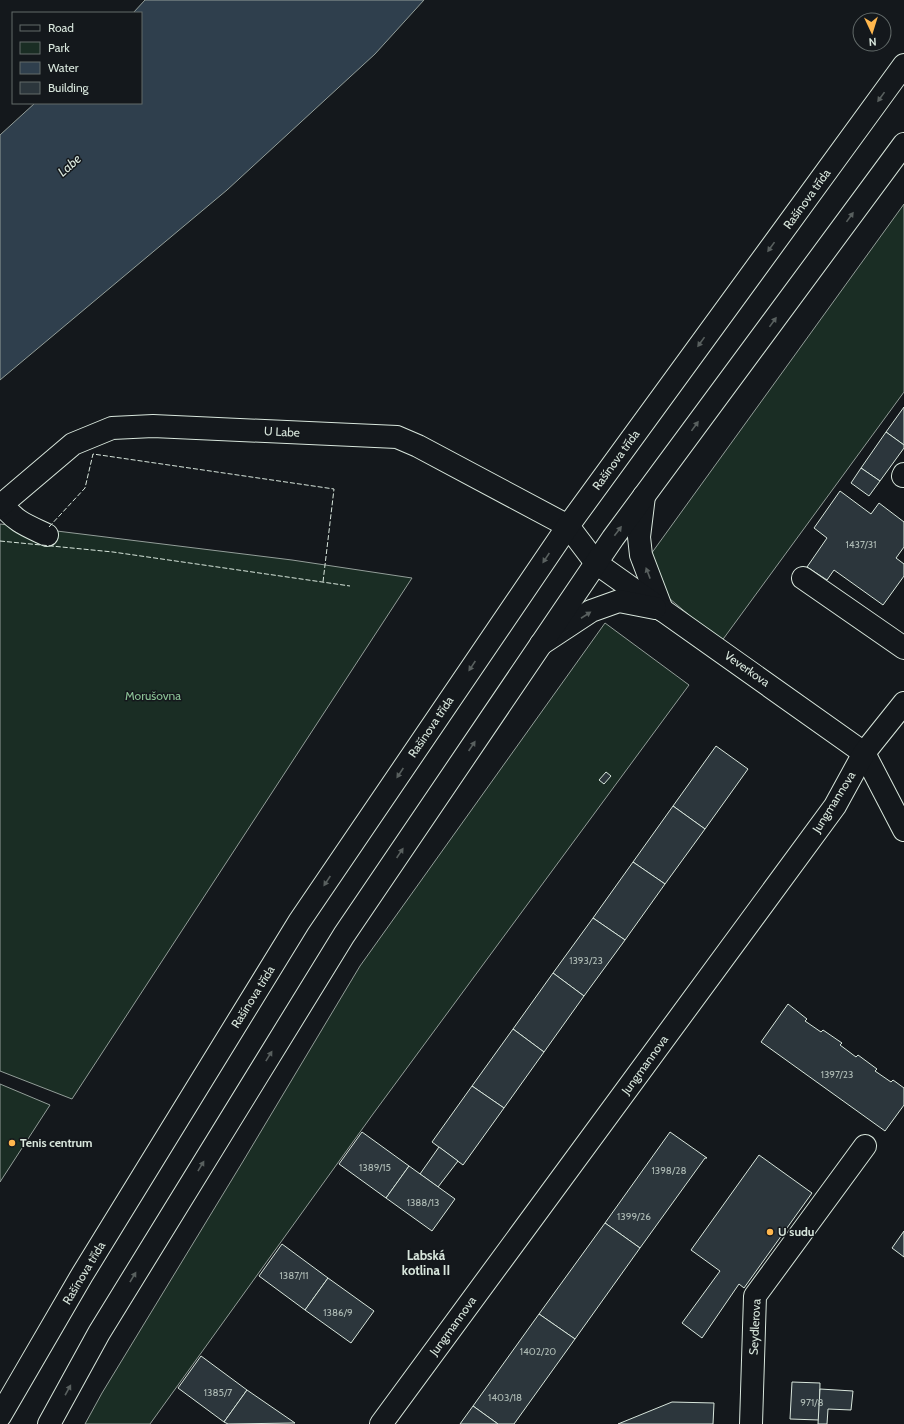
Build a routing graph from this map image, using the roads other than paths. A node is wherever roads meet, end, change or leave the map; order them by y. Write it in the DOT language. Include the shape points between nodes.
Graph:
graph roads {
  1 [pos="904,65"];
  2 [pos="904,144"];
  3 [pos="644,496"];
  4 [pos="1,505"];
  5 [pos="568,526"];
  6 [pos="47,535"];
  7 [pos="596,563"];
  8 [pos="803,578"];
  9 [pos="662,610"];
  10 [pos="541,644"];
  11 [pos="904,648"];
  12 [pos="904,703"];
  13 [pos="864,752"];
  14 [pos="904,830"];
  15 [pos="865,1146"];
  16 [pos="0,1416"];
  17 [pos="49,1424"];
  18 [pos="381,1424"];
  19 [pos="751,1424"];
  1 -- 5 [label="main road, Rašínova třída, one-way"];
  3 -- 2 [label="main road, one-way"];
  7 -- 3 [label="main road, one-way"];
  9 -- 3 [label="main road, one-way" via="641,556 639,537"];
  4 -- 5 [label="main road, U Labe" via="74,444 112,428 153,426 397,436"];
  4 -- 6 [label="main road" via="21,523"];
  5 -- 7 [label="main road, Veverkova"];
  5 -- 16 [label="main road, Rašínova třída, one-way" via="299,922 82,1275"];
  7 -- 9 [label="main road, Veverkova"];
  7 -- 10 [label="main road"];
  8 -- 11 [label="main road"];
  10 -- 9 [label="main road, one-way" via="591,611 619,601"];
  9 -- 13 [label="main road, Veverkova"];
  17 -- 10 [label="main road, one-way" via="99,1333 344,935"];
  12 -- 13 [label="main road, Jungmannova"];
  13 -- 14 [label="main road, Veverkova"];
  13 -- 18 [label="main road, Jungmannova" via="835,806"];
  15 -- 19 [label="main road, Seydlerova" via="755,1296"];
}
